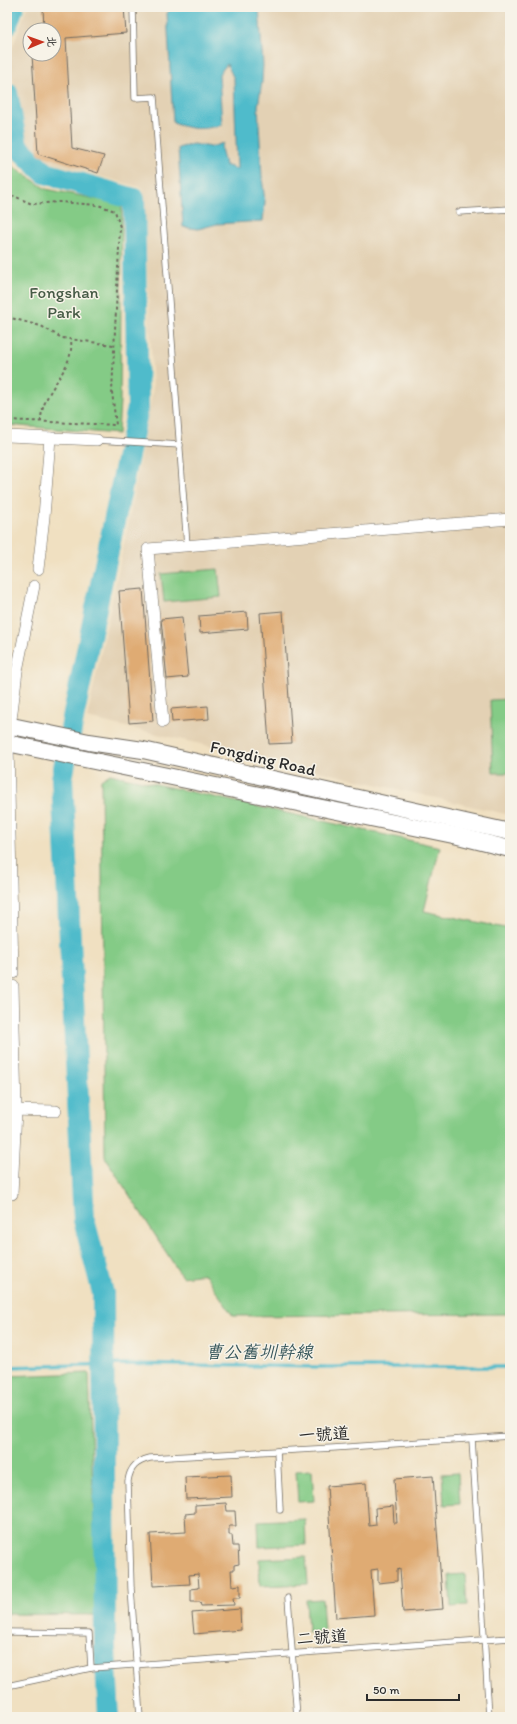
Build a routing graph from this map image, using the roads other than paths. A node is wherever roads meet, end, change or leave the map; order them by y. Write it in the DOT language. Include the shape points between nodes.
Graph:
graph roads {
  1 [pos="133,7"];
  2 [pos="510,209"];
  3 [pos="459,212"];
  4 [pos="7,436"];
  5 [pos="50,438"];
  6 [pos="97,440"];
  7 [pos="180,445"];
  8 [pos="510,519"];
  9 [pos="187,546"];
  10 [pos="38,569"];
  11 [pos="34,586"];
  12 [pos="163,722"];
  13 [pos="9,726"];
  14 [pos="7,744"];
  15 [pos="510,832"];
  16 [pos="510,848"];
  17 [pos="13,973"];
  18 [pos="13,986"];
  19 [pos="11,1110"];
  20 [pos="56,1111"];
  21 [pos="12,1194"];
  22 [pos="510,1436"];
  23 [pos="472,1439"];
  24 [pos="277,1451"];
  25 [pos="280,1510"];
  26 [pos="288,1598"];
  27 [pos="7,1632"];
  28 [pos="510,1638"];
  29 [pos="484,1640"];
  30 [pos="292,1654"];
  31 [pos="136,1664"];
  32 [pos="90,1668"];
  33 [pos="7,1686"];
  34 [pos="140,1717"];
  35 [pos="297,1717"];
  36 [pos="489,1717"];
  1 -- 7 [label="lane" via="135,98 154,97"];
  2 -- 3 [label="lane"];
  4 -- 5 [label="street"];
  5 -- 6 [label="street"];
  5 -- 10 [label="street"];
  6 -- 7 [label="lane"];
  7 -- 9 [label="lane"];
  8 -- 9 [label="street"];
  9 -- 12 [label="street" via="148,549"];
  11 -- 13 [label="street"];
  13 -- 14 [label="street"];
  13 -- 15 [label="main road, Fongding Road" via="143,750"];
  14 -- 16 [label="main road"];
  14 -- 17 [label="street"];
  18 -- 19 [label="street"];
  19 -- 20 [label="street"];
  19 -- 21 [label="street"];
  22 -- 23 [label="lane, 一號道"];
  23 -- 24 [label="lane, 一號道"];
  23 -- 29 [label="lane"];
  24 -- 25 [label="lane"];
  24 -- 31 [label="lane, 一號道" via="150,1458 139,1461 129,1473 131,1588"];
  26 -- 30 [label="lane"];
  27 -- 32 [label="lane" via="89,1633"];
  28 -- 29 [label="lane, 二號道"];
  29 -- 30 [label="lane, 二號道"];
  29 -- 36 [label="lane"];
  30 -- 31 [label="lane, 二號道"];
  30 -- 35 [label="lane"];
  31 -- 32 [label="lane, 二號道"];
  31 -- 34 [label="lane"];
  32 -- 33 [label="lane, 二號道"];
}
